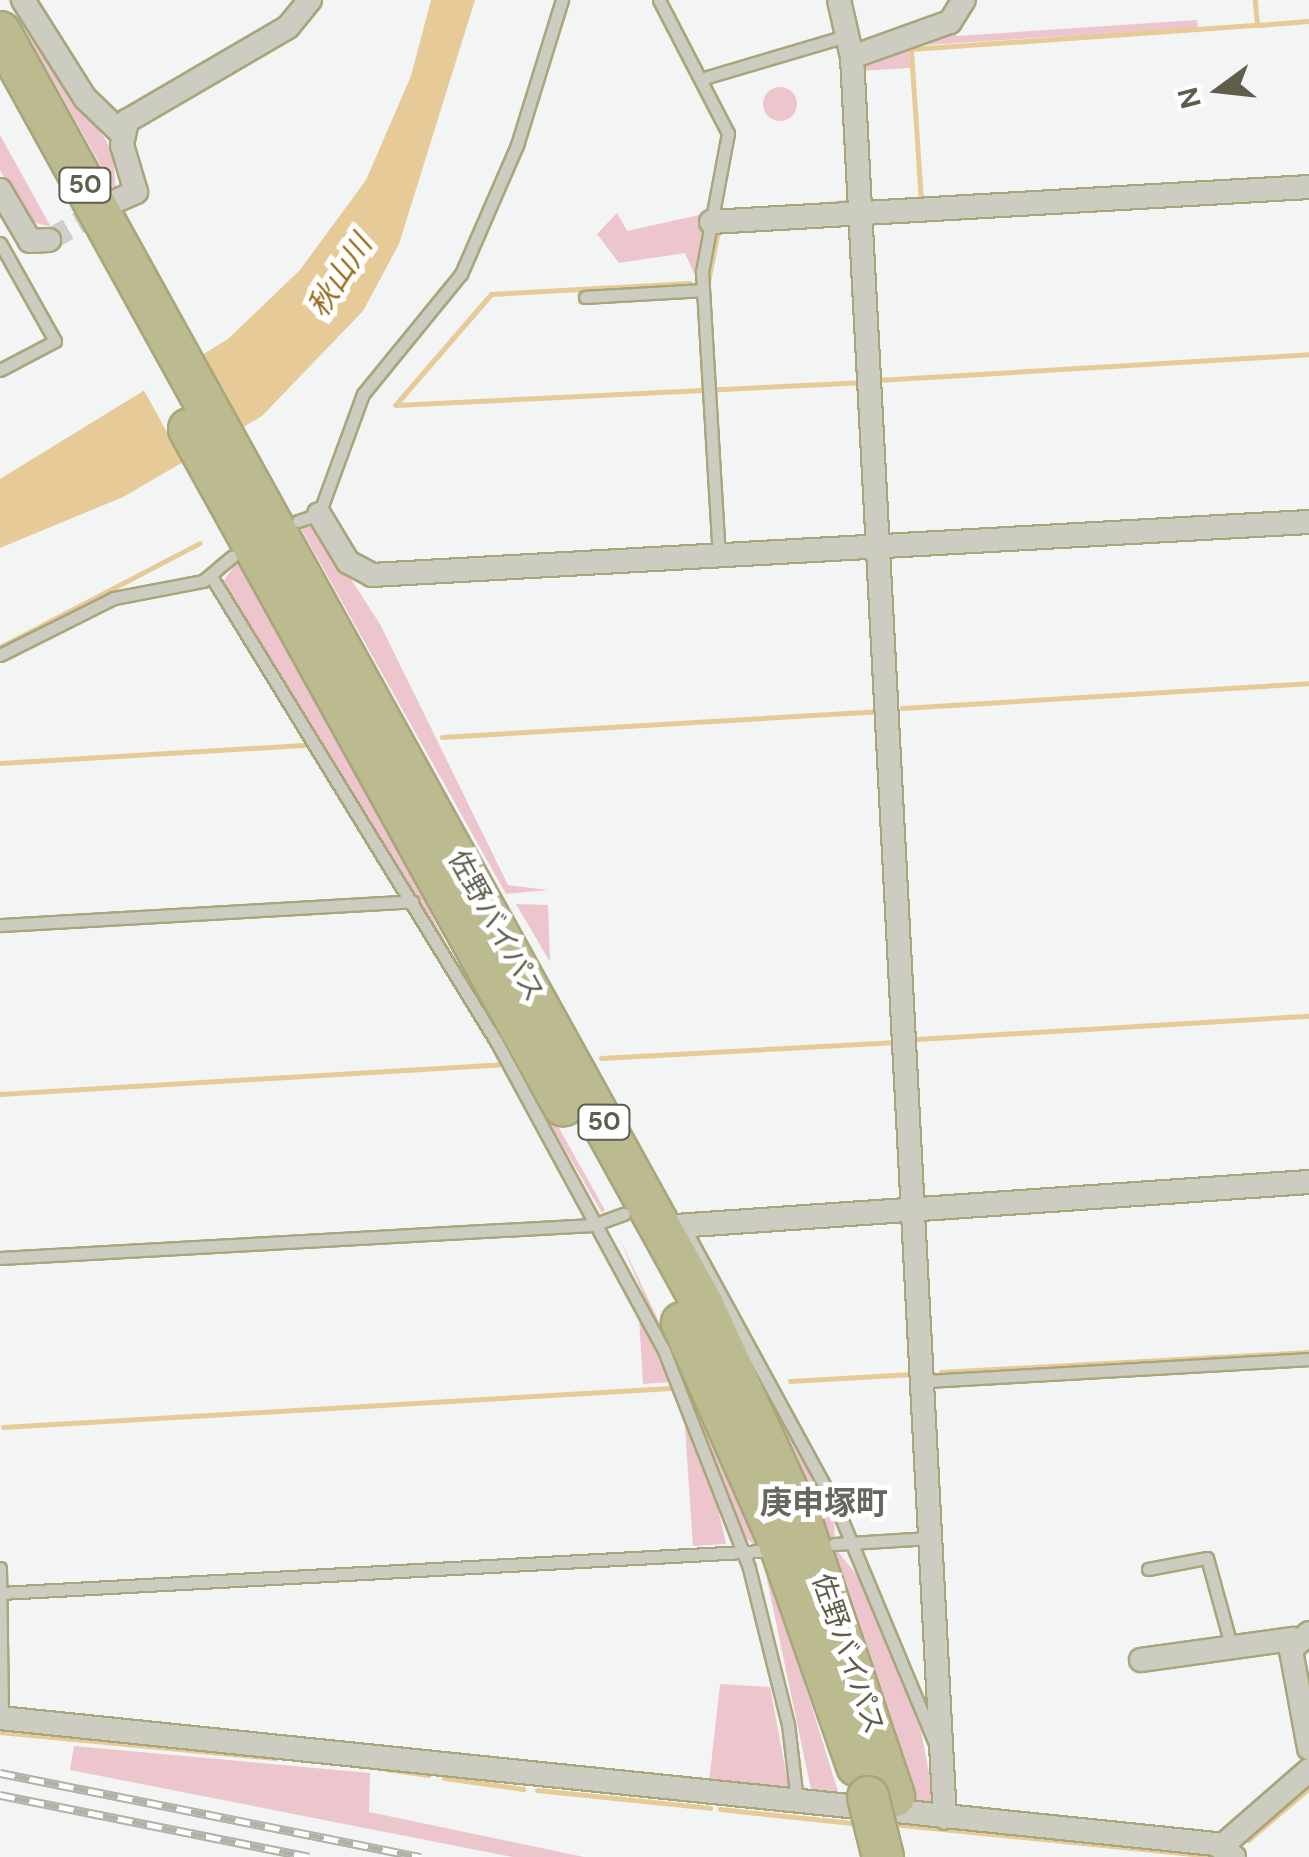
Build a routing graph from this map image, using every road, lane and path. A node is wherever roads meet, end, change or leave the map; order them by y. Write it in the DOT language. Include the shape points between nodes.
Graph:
graph roads {
  1 [pos="23,0"];
  2 [pos="310,0"];
  3 [pos="562,0"];
  4 [pos="659,0"];
  5 [pos="839,0"];
  6 [pos="964,0"];
  7 [pos="0,32"];
  8 [pos="851,46"];
  9 [pos="704,78"];
  10 [pos="0,90"];
  11 [pos="120,132"];
  12 [pos="1309,187"];
  13 [pos="1,195"];
  14 [pos="118,200"];
  15 [pos="860,215"];
  16 [pos="711,222"];
  17 [pos="49,240"];
  18 [pos="0,243"];
  19 [pos="703,290"];
  20 [pos="585,297"];
  21 [pos="158,345"];
  22 [pos="0,370"];
  23 [pos="236,484"];
  24 [pos="308,518"];
  25 [pos="1309,522"];
  26 [pos="878,548"];
  27 [pos="720,556"];
  28 [pos="232,557"];
  29 [pos="212,576"];
  30 [pos="0,654"];
  31 [pos="412,900"];
  32 [pos="0,925"];
  33 [pos="1309,1182"];
  34 [pos="918,1206"];
  35 [pos="612,1219"];
  36 [pos="671,1225"];
  37 [pos="0,1258"];
  38 [pos="1309,1358"];
  39 [pos="928,1381"];
  40 [pos="936,1538"];
  41 [pos="850,1542"];
  42 [pos="834,1544"];
  43 [pos="743,1550"];
  44 [pos="761,1550"];
  45 [pos="0,1568"];
  46 [pos="1148,1569"];
  47 [pos="1,1593"];
  48 [pos="1301,1636"];
  49 [pos="1231,1645"];
  50 [pos="1141,1660"];
  51 [pos="1,1718"];
  52 [pos="1309,1748"];
  53 [pos="942,1755"];
  54 [pos="1309,1770"];
  55 [pos="871,1797"];
  56 [pos="797,1802"];
  57 [pos="945,1818"];
  58 [pos="1228,1852"];
  59 [pos="866,1857"];
  60 [pos="884,1857"];
  61 [pos="909,1857"];
  1 -- 11 [label="street" via="84,98"];
  2 -- 11 [label="street" via="288,27"];
  3 -- 24 [label="lane" via="491,212 451,288 363,394"];
  4 -- 9 [label="lane"];
  5 -- 8 [label="street"];
  6 -- 8 [label="street" via="950,22"];
  7 -- 21 [label="highway, 佐野バイパス / 50"];
  8 -- 9 [label="lane"];
  8 -- 15 [label="street"];
  9 -- 16 [label="lane" via="728,133"];
  10 -- 21 [label="highway, 佐野バイパス / 50"];
  11 -- 14 [label="street" via="136,192"];
  12 -- 15 [label="street"];
  13 -- 17 [label="street" via="30,242"];
  15 -- 16 [label="street"];
  15 -- 26 [label="street"];
  16 -- 19 [label="lane"];
  18 -- 22 [label="lane" via="55,341"];
  19 -- 20 [label="lane"];
  19 -- 27 [label="lane"];
  21 -- 23 [label="highway, 佐野バイパス / 50"];
  23 -- 35 [label="highway, 佐野バイパス / 50"];
  23 -- 36 [label="highway, 佐野バイパス / 50"];
  24 -- 27 [label="street" via="348,562 372,575"];
  25 -- 26 [label="street"];
  26 -- 27 [label="street"];
  26 -- 34 [label="street"];
  28 -- 29 [label="lane"];
  29 -- 30 [label="lane" via="114,598"];
  29 -- 31 [label="lane"];
  31 -- 32 [label="lane"];
  31 -- 35 [label="lane"];
  33 -- 34 [label="street"];
  34 -- 36 [label="street"];
  34 -- 39 [label="street"];
  35 -- 37 [label="lane"];
  35 -- 43 [label="lane"];
  35 -- 55 [label="highway, 佐野バイパス / 50" via="734,1438"];
  36 -- 41 [label="lane" via="756,1349"];
  36 -- 55 [label="highway, 佐野バイパス / 50" via="801,1520"];
  38 -- 39 [label="lane"];
  39 -- 40 [label="street"];
  40 -- 41 [label="lane"];
  40 -- 53 [label="street"];
  41 -- 42 [label="lane"];
  41 -- 53 [label="lane"];
  43 -- 44 [label="lane"];
  43 -- 47 [label="lane"];
  43 -- 56 [label="lane" via="788,1724"];
  45 -- 47 [label="lane"];
  46 -- 49 [label="lane" via="1207,1558"];
  47 -- 51 [label="lane"];
  48 -- 49 [label="street"];
  48 -- 52 [label="street"];
  49 -- 50 [label="street"];
  51 -- 56 [label="street" via="330,1746"];
  53 -- 57 [label="street"];
  54 -- 58 [label="street"];
  55 -- 59 [label="highway"];
  55 -- 60 [label="highway, 佐野バイパス / 50, bridge"];
  55 -- 61 [label="highway, 佐野バイパス / 50"];
  56 -- 57 [label="street"];
  57 -- 58 [label="street"];
}
